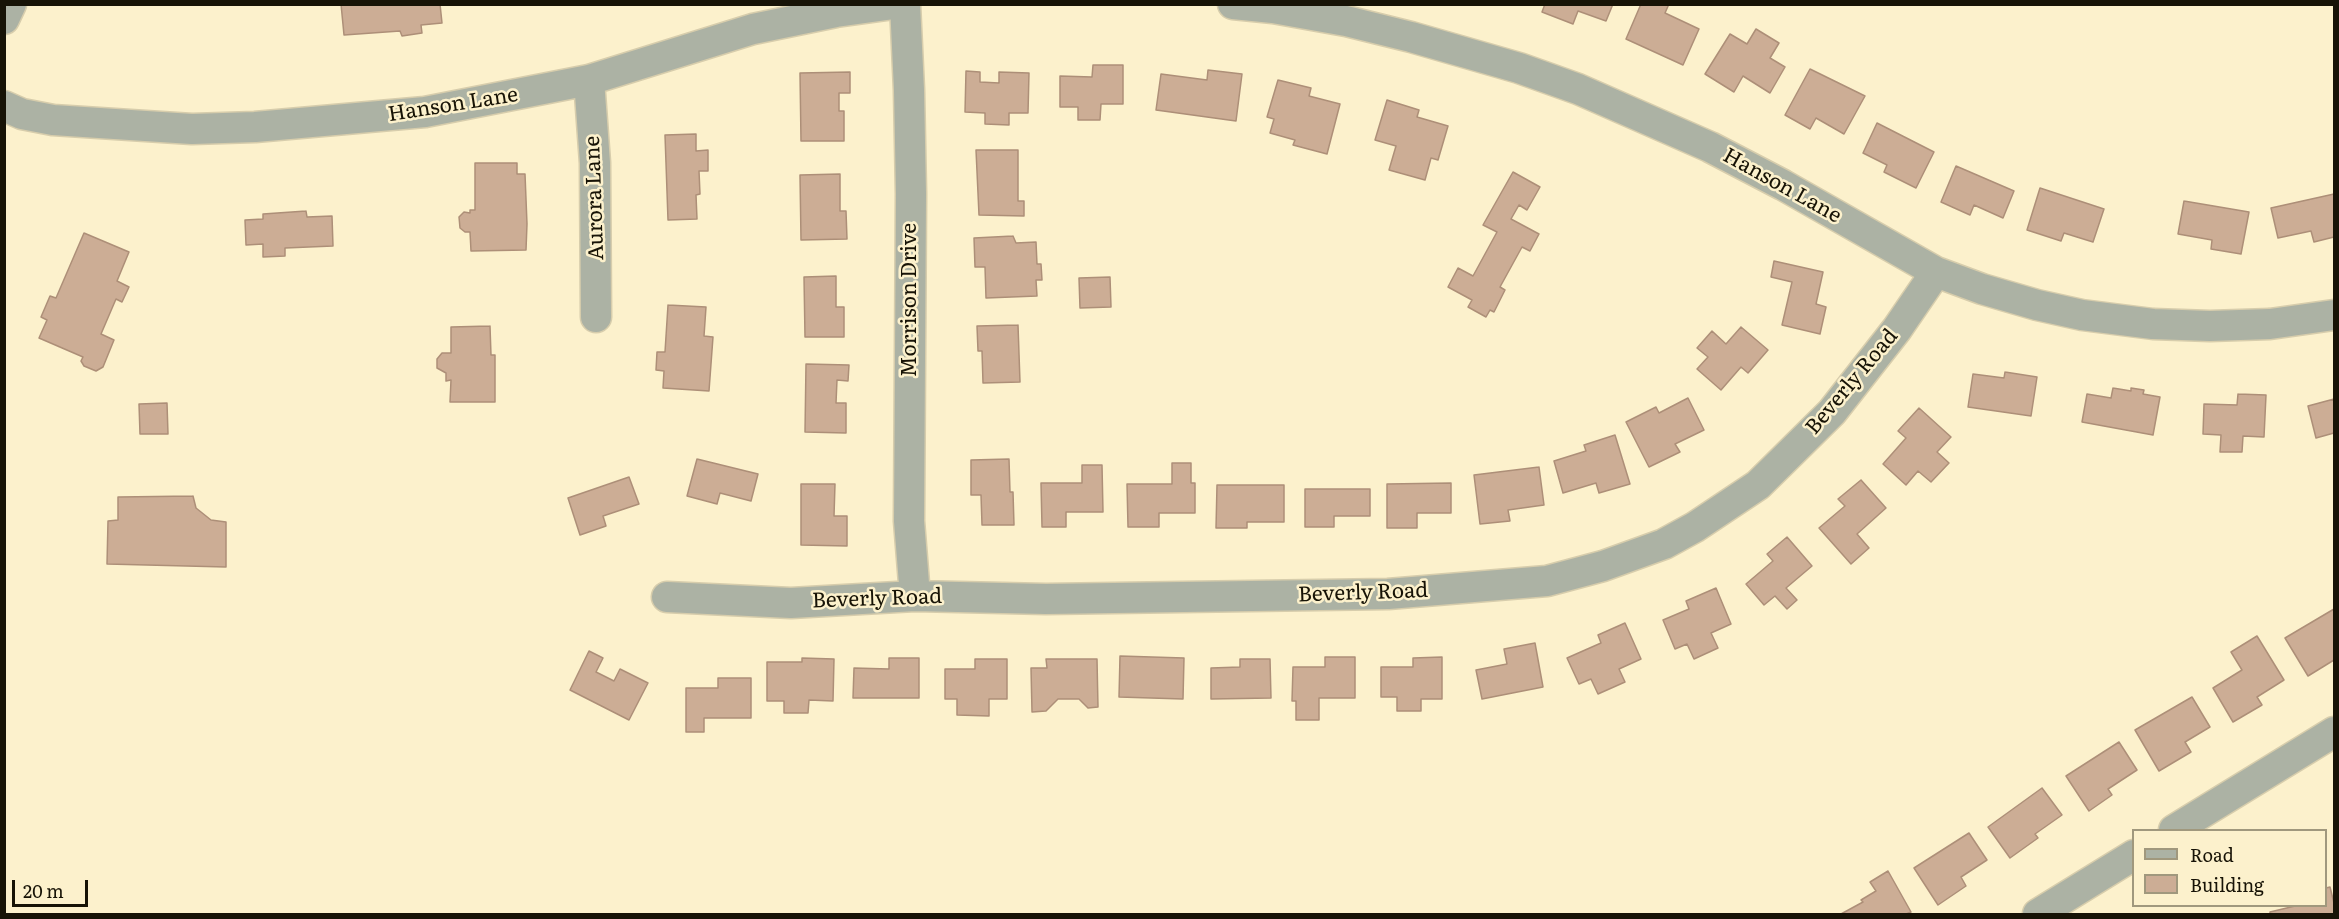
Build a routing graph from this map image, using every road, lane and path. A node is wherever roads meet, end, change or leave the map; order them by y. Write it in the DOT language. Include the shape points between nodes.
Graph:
graph roads {
  1 [pos="11,4"];
  2 [pos="894,4"];
  3 [pos="905,4"];
  4 [pos="1233,4"];
  5 [pos="4,20"];
  6 [pos="589,80"];
  7 [pos="4,106"];
  8 [pos="1936,272"];
  9 [pos="2334,315"];
  10 [pos="596,317"];
  11 [pos="915,596"];
  12 [pos="667,597"];
  13 [pos="2334,732"];
  14 [pos="2177,829"];
  15 [pos="2132,856"];
  16 [pos="2038,915"];
  1 -- 5 [label="street"];
  2 -- 6 [label="street, Hanson Lane" via="753,29"];
  3 -- 11 [label="street, Morrison Drive" via="911,194 909,521"];
  4 -- 8 [label="street, Hanson Lane" via="1273,8 1412,37 1578,89 1710,147"];
  6 -- 7 [label="street, Hanson Lane" via="425,112 255,127 192,129 53,120"];
  6 -- 10 [label="street, Aurora Lane" via="596,173"];
  8 -- 9 [label="street, Hanson Lane" via="1982,289 2082,315 2153,324 2238,327"];
  8 -- 11 [label="street, Beverly Road" via="1832,412 1758,484 1664,544 1603,566 1547,581 1388,594 1046,599"];
  11 -- 12 [label="street, Beverly Road" via="790,603"];
  13 -- 14 [label="street"];
  15 -- 16 [label="street"];
}
